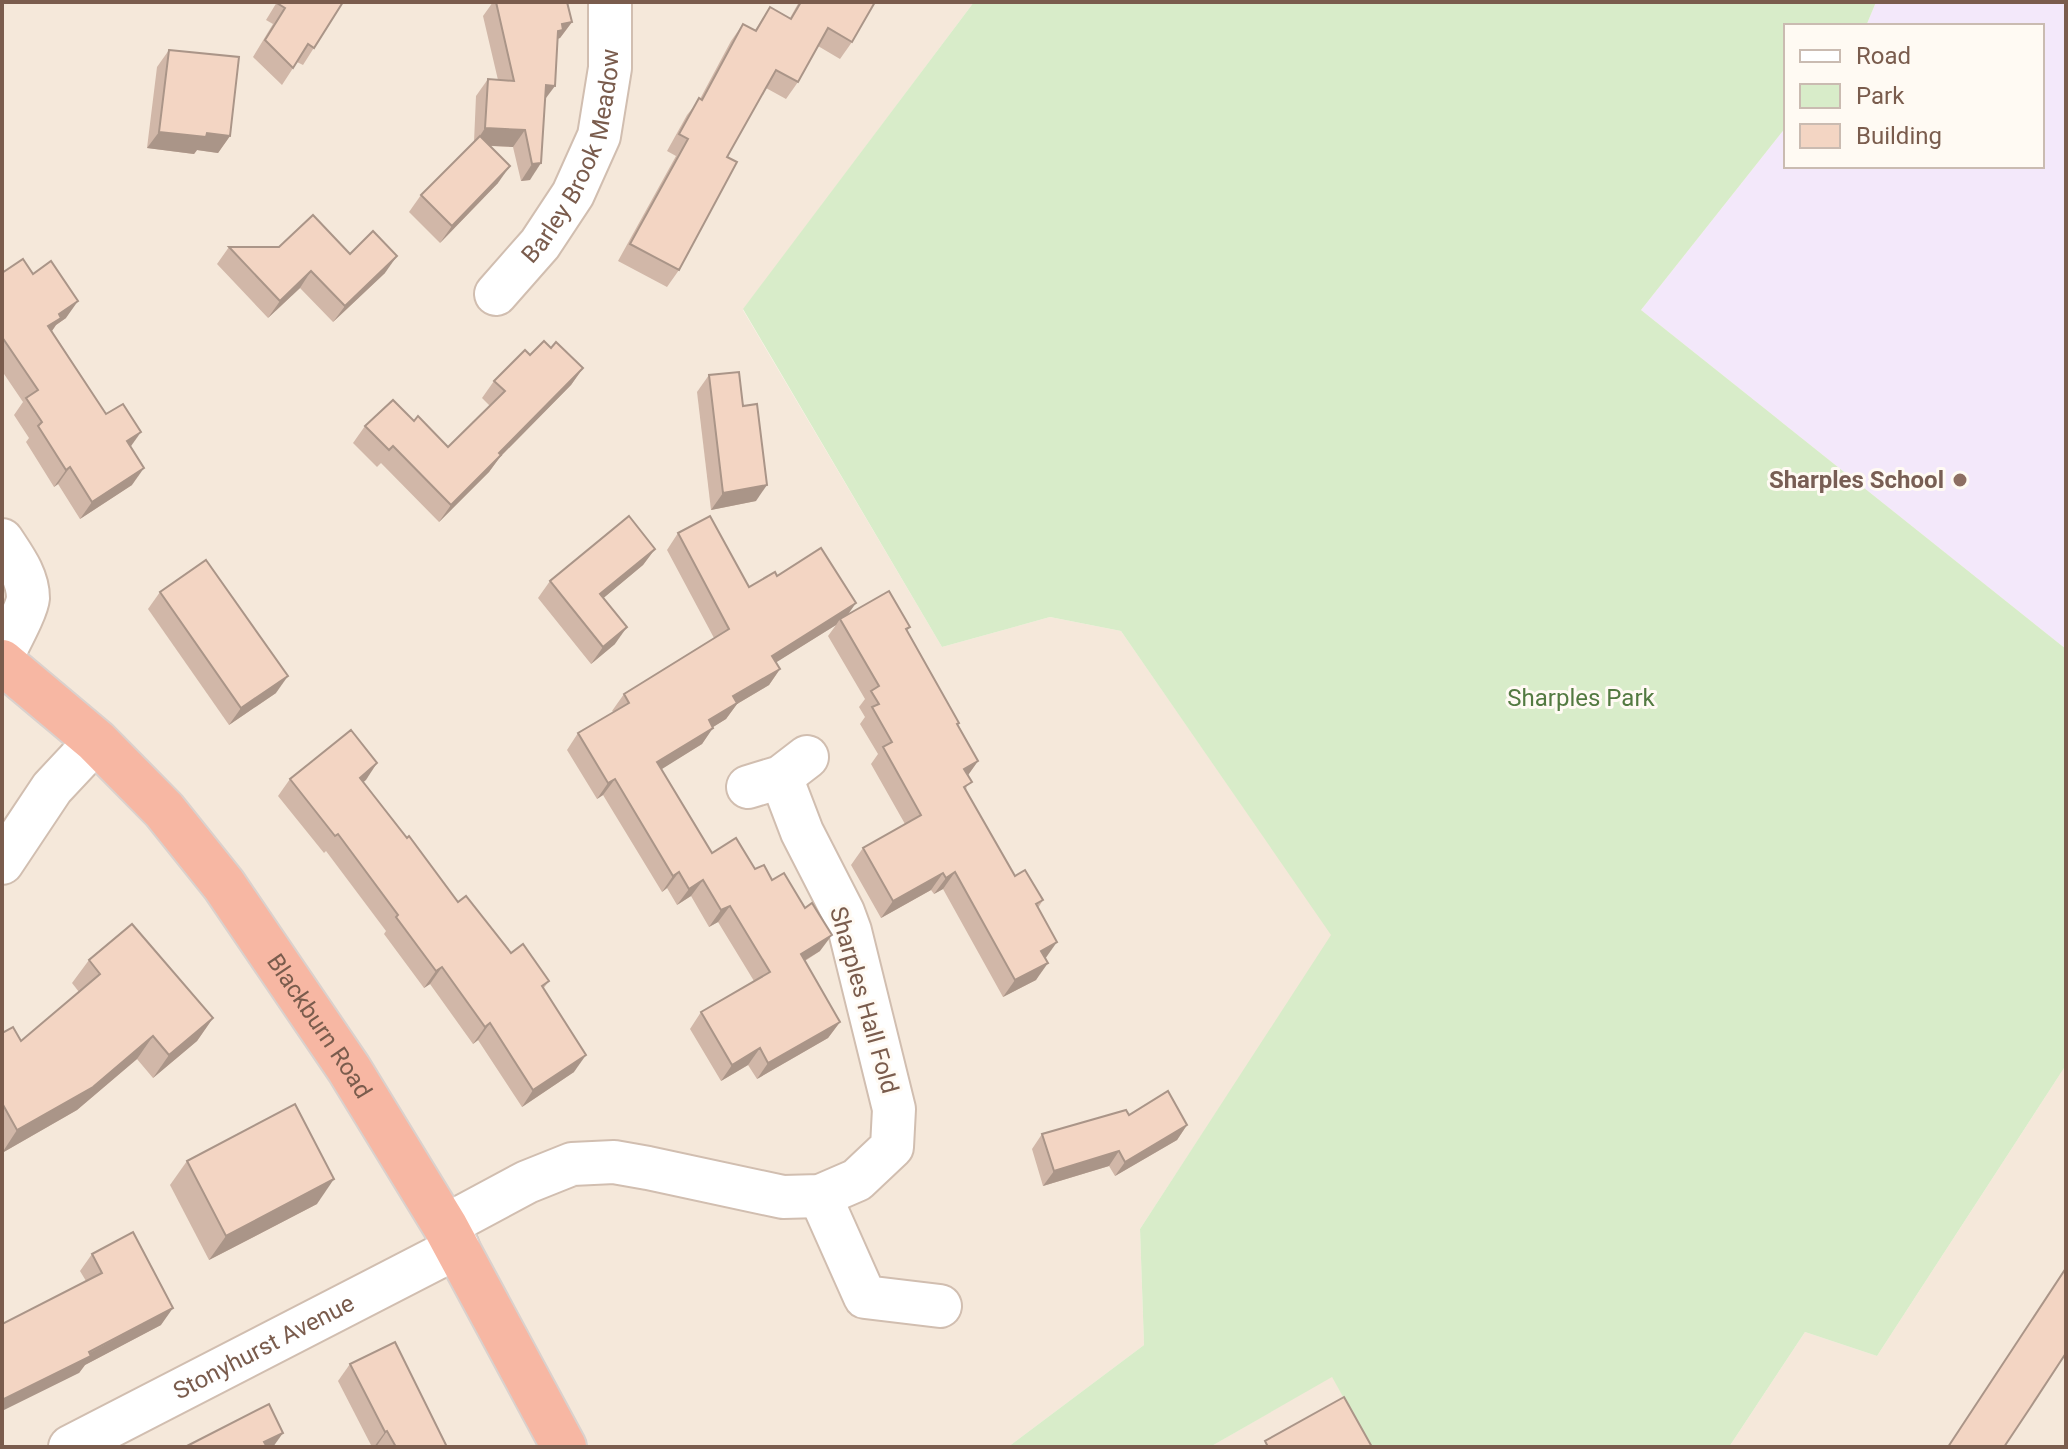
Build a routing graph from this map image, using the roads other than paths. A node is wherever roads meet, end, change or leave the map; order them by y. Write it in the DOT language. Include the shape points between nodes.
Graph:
graph roads {
  1 [pos="610,2"];
  2 [pos="496,294"];
  3 [pos="2,540"];
  4 [pos="2,660"];
  5 [pos="96,741"];
  6 [pos="779,774"];
  7 [pos="2,863"];
  8 [pos="820,1196"];
  9 [pos="452,1236"];
  10 [pos="940,1306"];
  11 [pos="70,1447"];
  12 [pos="564,1447"];
  1 -- 2 [label="street, Barley Brook Meadow" via="610,68 599,136 573,194 540,244"];
  3 -- 4 [label="street" via="26,583 28,601"];
  4 -- 5 [label="highway, Blackburn Road"];
  5 -- 7 [label="street" via="52,788"];
  5 -- 9 [label="highway, Blackburn Road" via="164,810 224,885 349,1069"];
  6 -- 8 [label="street, Sharples Hall Fold" via="850,931 894,1109 892,1147 857,1180"];
  8 -- 9 [label="street, Sharples Hall Fold" via="783,1197 614,1162 572,1164 527,1182"];
  8 -- 10 [label="street" via="865,1297"];
  9 -- 11 [label="street, Stonyhurst Avenue"];
  9 -- 12 [label="highway, Blackburn Road"];
}
